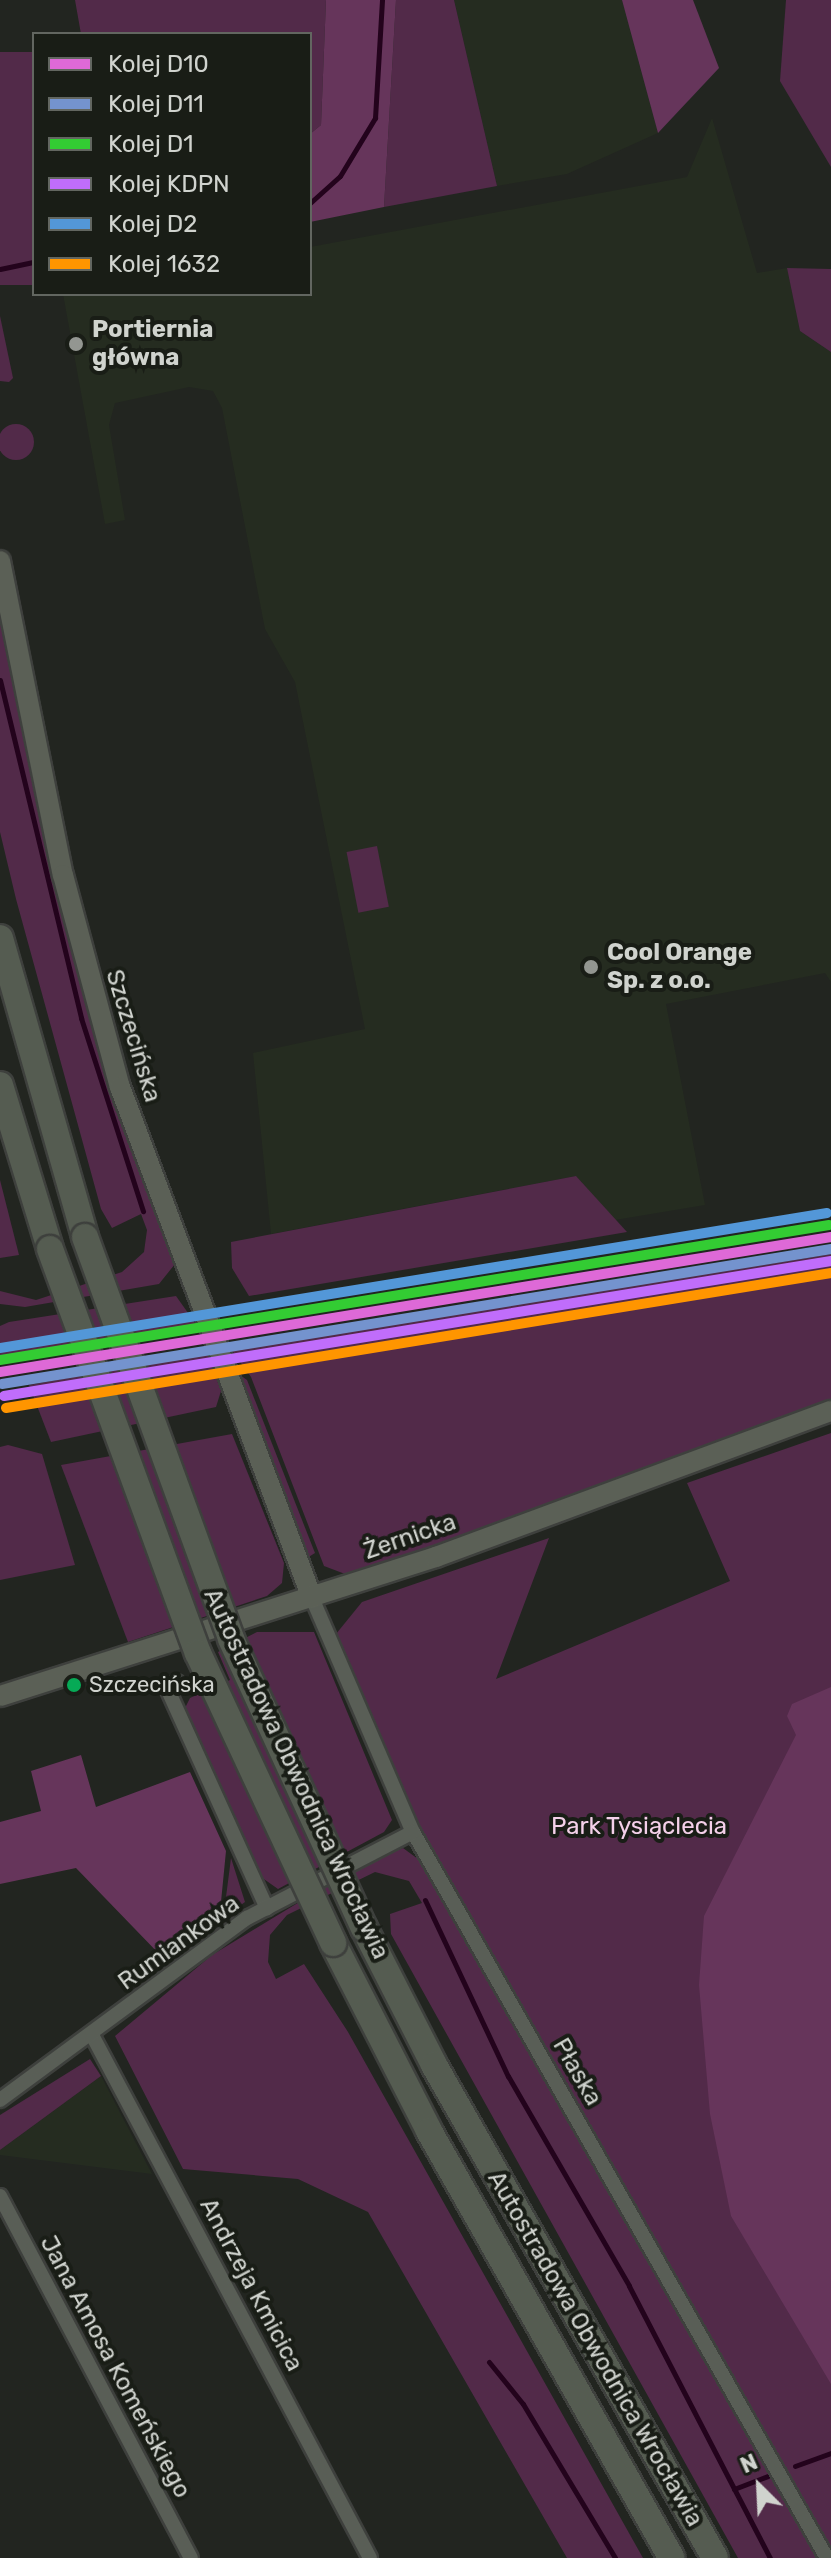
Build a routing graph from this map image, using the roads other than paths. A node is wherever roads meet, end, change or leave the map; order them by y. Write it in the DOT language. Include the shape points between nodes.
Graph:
graph roads {
  1 [pos="0,561"];
  2 [pos="0,938"];
  3 [pos="0,1085"];
  4 [pos="831,1411"];
  5 [pos="312,1598"];
  6 [pos="172,1685"];
  7 [pos="0,1696"];
  8 [pos="413,1832"];
  9 [pos="267,1908"];
  10 [pos="92,2035"];
  11 [pos="0,2100"];
  12 [pos="0,2196"];
  13 [pos="191,2558"];
  14 [pos="370,2558"];
  15 [pos="672,2558"];
  16 [pos="715,2558"];
  17 [pos="827,2558"];
  1 -- 5 [label="street, Szczecińska" via="63,875 120,1087"];
  2 -- 16 [label="highway, Autostradowa Obwodnica Wrocławia, bridge" via="85,1237 231,1639 364,1928 441,2079"];
  3 -- 15 [label="highway, Autostradowa Obwodnica Wrocławia, bridge" via="50,1249 187,1625 333,1943 429,2131"];
  4 -- 5 [label="street, Żernicka"];
  5 -- 7 [label="street, Żernicka"];
  5 -- 8 [label="street, Płaska"];
  6 -- 9 [label="street, Rumiankowa"];
  8 -- 9 [label="street"];
  8 -- 17 [label="street, Płaska"];
  9 -- 10 [label="street, Rumiankowa"];
  10 -- 11 [label="street, Rumiankowa"];
  10 -- 14 [label="street, Andrzeja Kmicica"];
  12 -- 13 [label="street, Jana Amosa Komeńskiego"];
}
